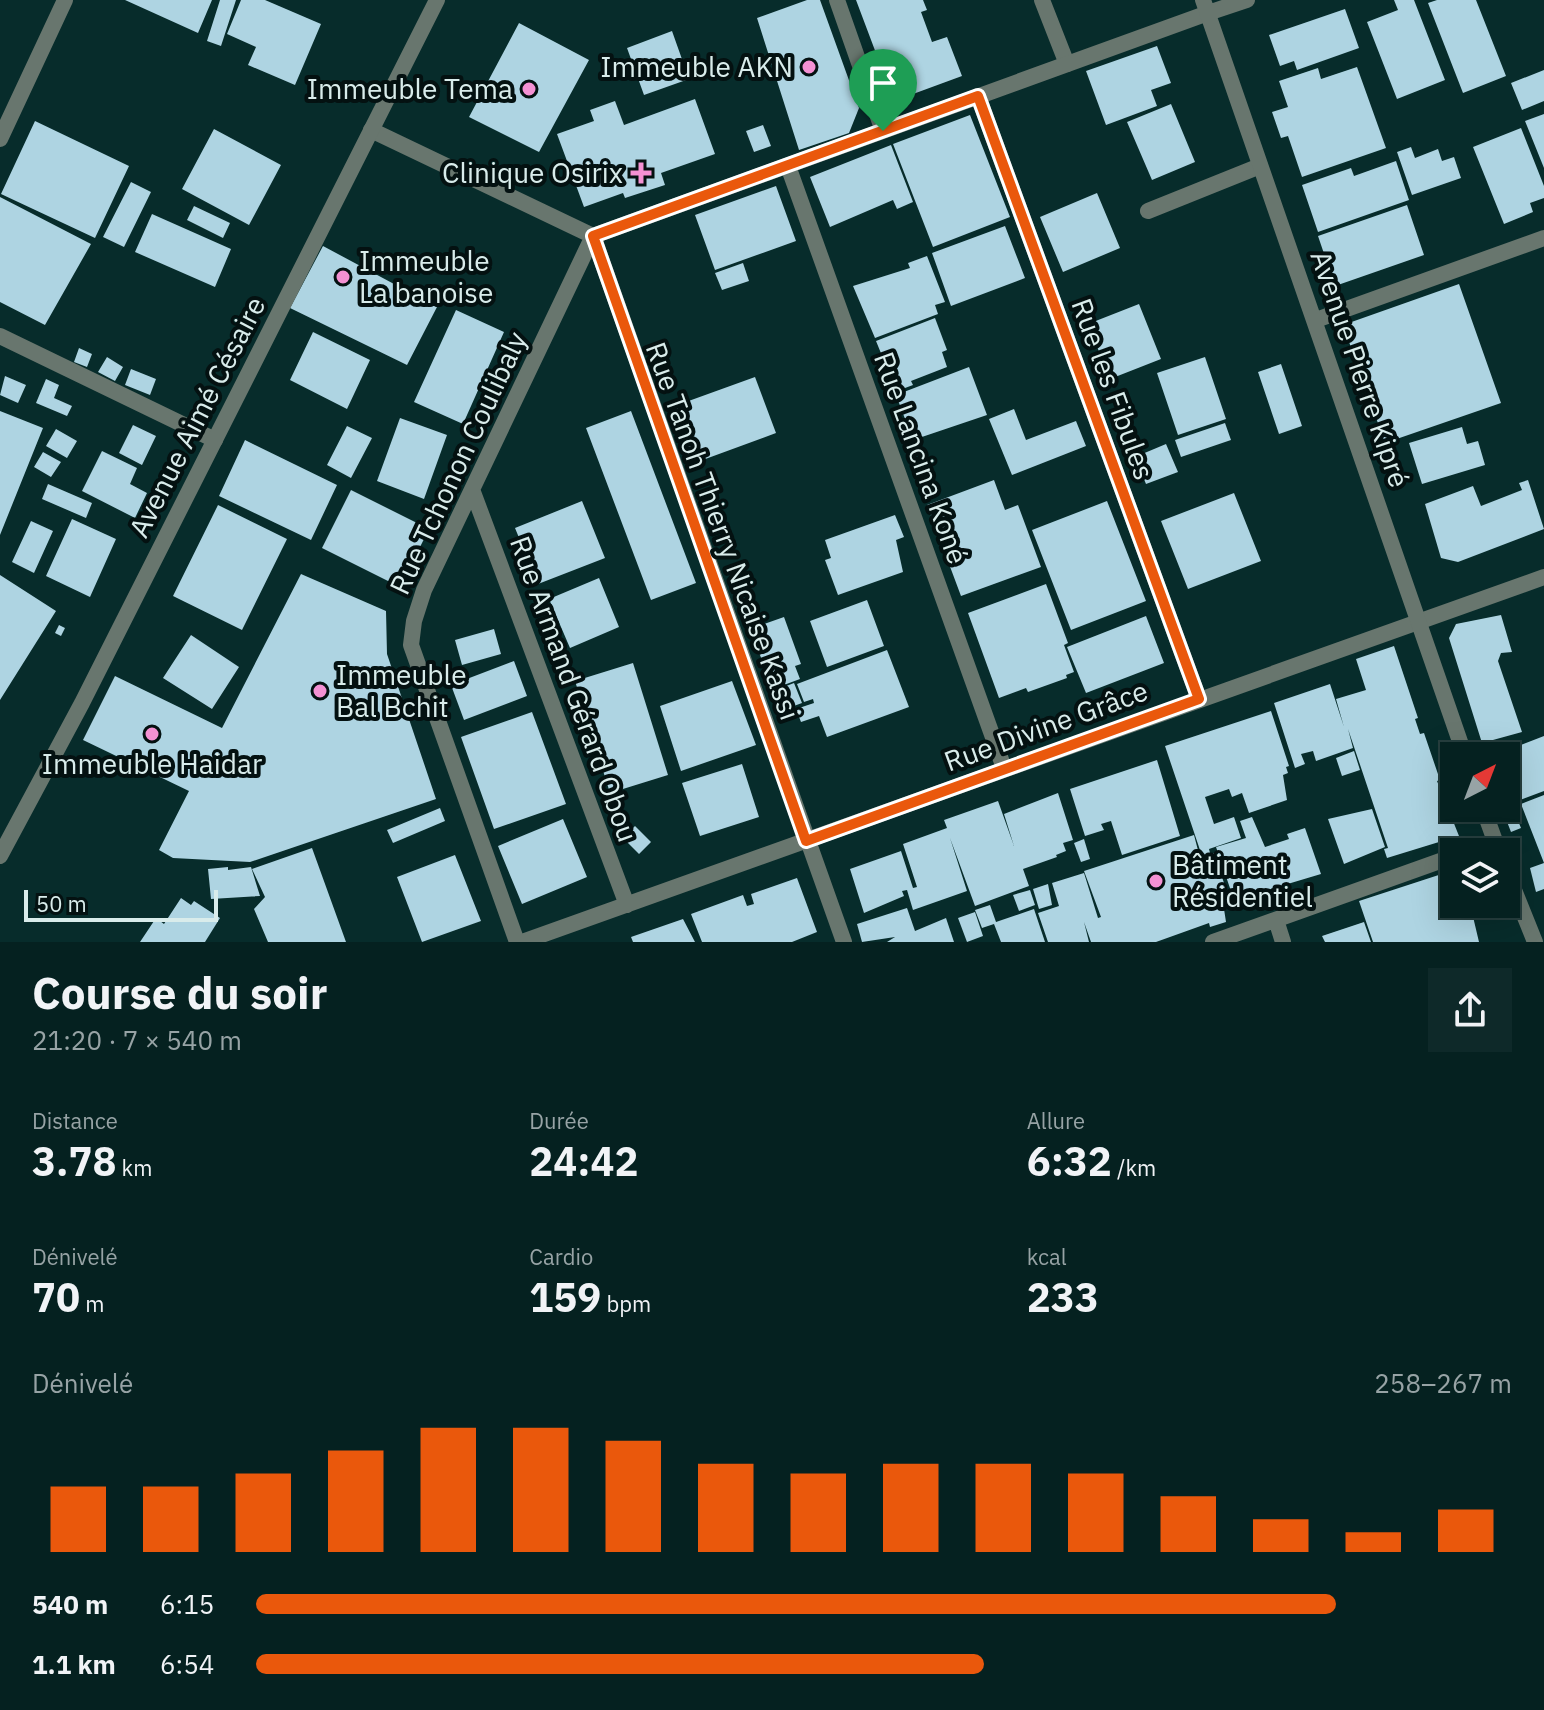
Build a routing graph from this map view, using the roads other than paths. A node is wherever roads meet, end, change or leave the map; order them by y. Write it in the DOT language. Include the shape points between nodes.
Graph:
graph roads {
  1 [pos="65,0"];
  2 [pos="437,0"];
  3 [pos="837,0"];
  4 [pos="1042,0"];
  5 [pos="1247,0"];
  6 [pos="1206,7"];
  7 [pos="1067,64"];
  8 [pos="978,96"];
  9 [pos="371,130"];
  10 [pos="883,131"];
  11 [pos="0,139"];
  12 [pos="788,166"];
  13 [pos="1260,166"];
  14 [pos="1148,211"];
  15 [pos="593,236"];
  16 [pos="1544,238"];
  17 [pos="1316,320"];
  18 [pos="0,336"];
  19 [pos="215,440"];
  20 [pos="473,492"];
  21 [pos="1544,577"];
  22 [pos="1418,621"];
  23 [pos="1199,699"];
  24 [pos="1460,742"];
  25 [pos="1004,768"];
  26 [pos="806,841"];
  27 [pos="0,856"];
  28 [pos="1440,861"];
  29 [pos="627,905"];
  30 [pos="1520,905"];
  31 [pos="1276,920"];
  32 [pos="520,942"];
  33 [pos="844,942"];
  34 [pos="1213,942"];
  35 [pos="1283,942"];
  36 [pos="1535,942"];
  1 -- 11 [label="street"];
  2 -- 9 [label="street, Avenue Aimé Césaire"];
  3 -- 10 [label="street"];
  4 -- 7 [label="street"];
  5 -- 6 [label="street"];
  6 -- 7 [label="street"];
  6 -- 13 [label="street, Avenue Pierre Kipré"];
  7 -- 8 [label="street"];
  8 -- 10 [label="street"];
  8 -- 23 [label="street, Rue les Fibules"];
  9 -- 15 [label="street"];
  9 -- 19 [label="street, Avenue Aimé Césaire"];
  10 -- 12 [label="street"];
  12 -- 15 [label="street"];
  12 -- 25 [label="street, Rue Lancina Koné"];
  13 -- 14 [label="street"];
  13 -- 17 [label="street, Avenue Pierre Kipré"];
  15 -- 20 [label="street, Rue Tchonon Coulibaly"];
  15 -- 26 [label="street, Rue Tanoh Thierry Nicaise Kassi"];
  16 -- 17 [label="street"];
  17 -- 22 [label="street, Avenue Pierre Kipré"];
  18 -- 19 [label="street"];
  19 -- 27 [label="street, Avenue Aimé Césaire"];
  20 -- 29 [label="street, Rue Armand Gérard Obou"];
  20 -- 32 [label="street, Rue Tchonon Coulibaly" via="424,590 411,645"];
  21 -- 22 [label="street, Rue Divine Grâce"];
  22 -- 23 [label="street, Rue Divine Grâce"];
  22 -- 24 [label="street, Avenue Pierre Kipré"];
  23 -- 25 [label="street, Rue Divine Grâce"];
  25 -- 26 [label="street, Rue Divine Grâce"];
  26 -- 29 [label="street, Rue Divine Grâce"];
  26 -- 33 [label="street, Rue Tanoh Thierry Nicaise Kassi"];
  28 -- 31 [label="street"];
  29 -- 32 [label="street, Rue Divine Grâce"];
  30 -- 36 [label="street"];
  31 -- 34 [label="street"];
  31 -- 35 [label="street"];
}
